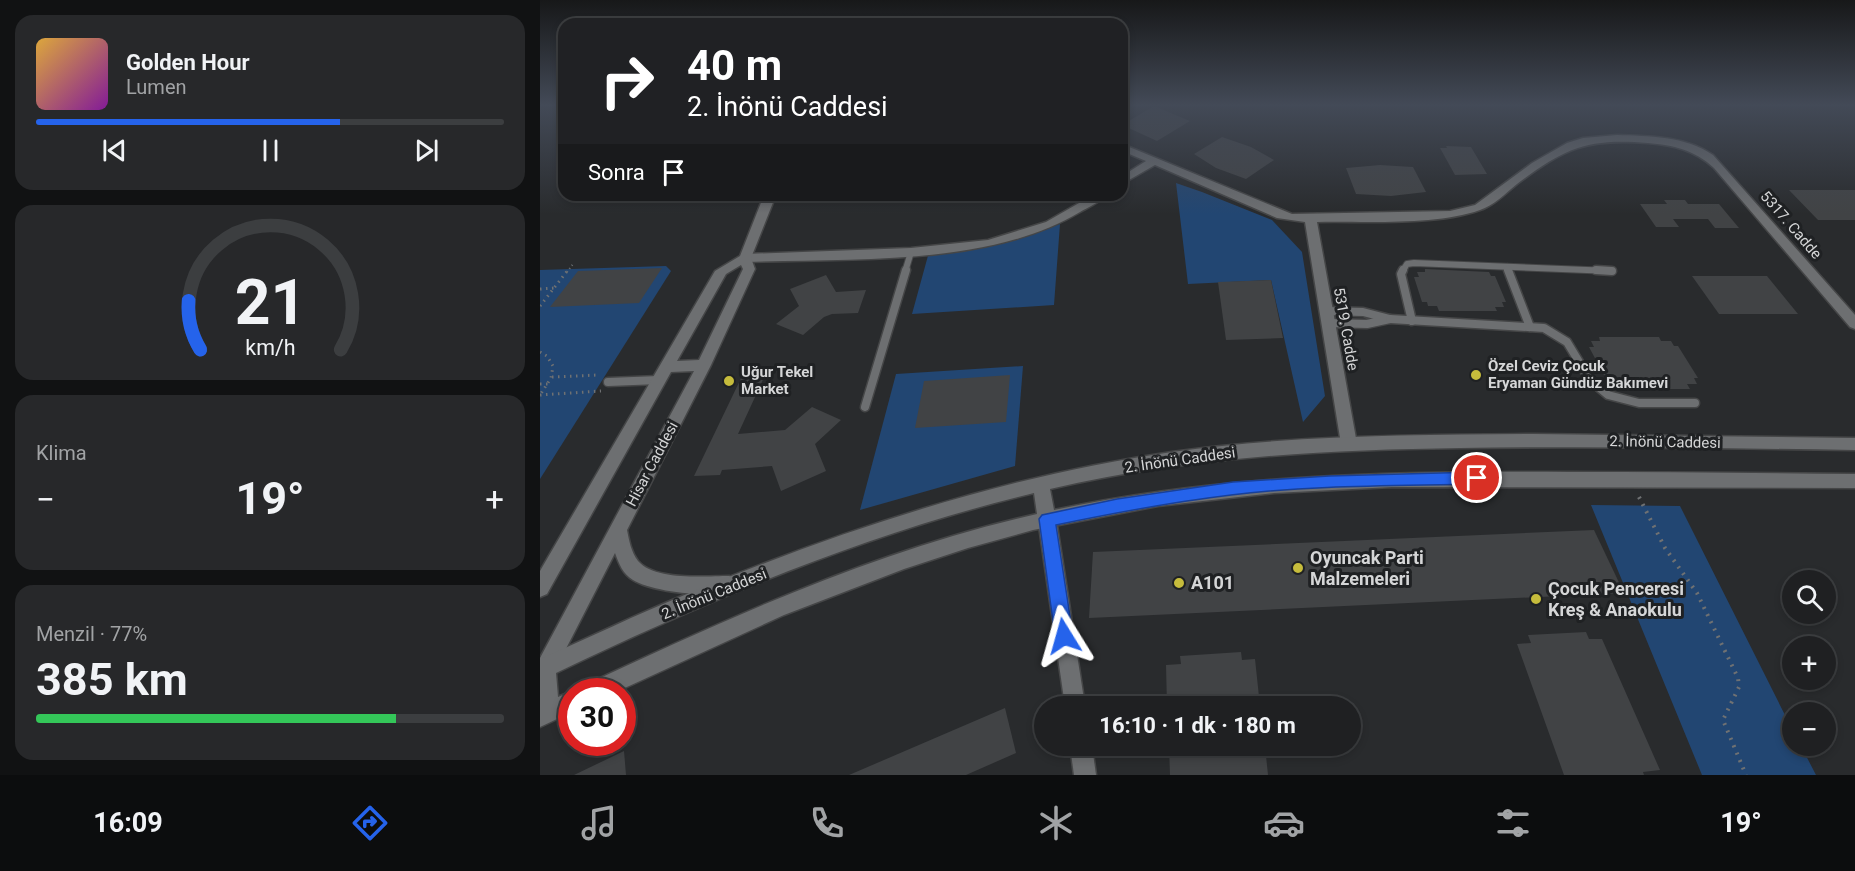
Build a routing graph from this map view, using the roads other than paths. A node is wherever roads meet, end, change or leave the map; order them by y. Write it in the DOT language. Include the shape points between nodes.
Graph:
graph roads {
  1 [pos="1584,141"];
  2 [pos="1660,141"];
  3 [pos="1128,150"];
  4 [pos="1154,161"];
  5 [pos="1128,177"];
  6 [pos="768,201"];
  7 [pos="1091,201"];
  8 [pos="1310,219"];
  9 [pos="910,252"];
  10 [pos="745,258"];
  11 [pos="1507,267"];
  12 [pos="1612,271"];
  13 [pos="1327,317"];
  14 [pos="1390,319"];
  15 [pos="1412,321"];
  16 [pos="1855,324"];
  17 [pos="1530,327"];
  18 [pos="704,365"];
  19 [pos="663,373"];
  20 [pos="605,379"];
  21 [pos="1695,403"];
  22 [pos="865,407"];
  23 [pos="1348,444"];
  24 [pos="1855,444"];
  25 [pos="1855,481"];
  26 [pos="1041,485"];
  27 [pos="1047,519"];
  28 [pos="618,530"];
  29 [pos="735,585"];
  30 [pos="540,588"];
  31 [pos="543,668"];
  32 [pos="621,678"];
  33 [pos="1074,696"];
  34 [pos="558,708"];
  35 [pos="544,714"];
  36 [pos="1082,756"];
  37 [pos="1085,775"];
  1 -- 8 [label="street, 5317. Cadde" via="1558,152 1468,212"];
  2 -- 16 [label="street, 5317. Cadde" via="1699,151 1718,166"];
  3 -- 4 [label="street"];
  4 -- 5 [label="street"];
  4 -- 8 [label="street" via="1281,215"];
  6 -- 10 [label="street, Hisar Caddesi"];
  7 -- 9 [label="street" via="1050,225 1015,238 966,248"];
  8 -- 13 [label="street, 5319. Cadde"];
  9 -- 10 [label="street"];
  9 -- 22 [label="lane"];
  10 -- 18 [label="street, Hisar Caddesi" via="749,269"];
  10 -- 19 [label="street" via="721,271"];
  11 -- 12 [label="lane"];
  11 -- 15 [label="lane" via="1407,264 1401,274"];
  11 -- 17 [label="lane"];
  13 -- 14 [label="lane" via="1367,324"];
  13 -- 14 [label="lane" via="1363,312"];
  13 -- 23 [label="street, 5319. Cadde"];
  14 -- 15 [label="lane"];
  15 -- 17 [label="lane"];
  17 -- 21 [label="lane" via="1554,331 1567,340 1591,381 1610,396 1628,401"];
  18 -- 19 [label="street"];
  18 -- 28 [label="street, Hisar Caddesi"];
  19 -- 20 [label="lane"];
  19 -- 30 [label="street"];
  23 -- 24 [label="street, 2. İnönü Caddesi" via="1511,440"];
  23 -- 26 [label="street, 2. İnönü Caddesi" via="1169,459"];
  25 -- 27 [label="street" via="1432,478 1243,487"];
  26 -- 27 [label="street"];
  26 -- 29 [label="street, 2. İnönü Caddesi" via="909,520"];
  27 -- 32 [label="street" via="836,585"];
  27 -- 33 [label="street"];
  28 -- 29 [label="street" via="625,558 634,571 648,578 679,584"];
  28 -- 31 [label="street, Hisar Caddesi"];
  29 -- 31 [label="street, 2. İnönü Caddesi"];
  31 -- 35 [label="street"];
  34 -- 35 [label="street"];
  36 -- 37 [label="street"];
}
